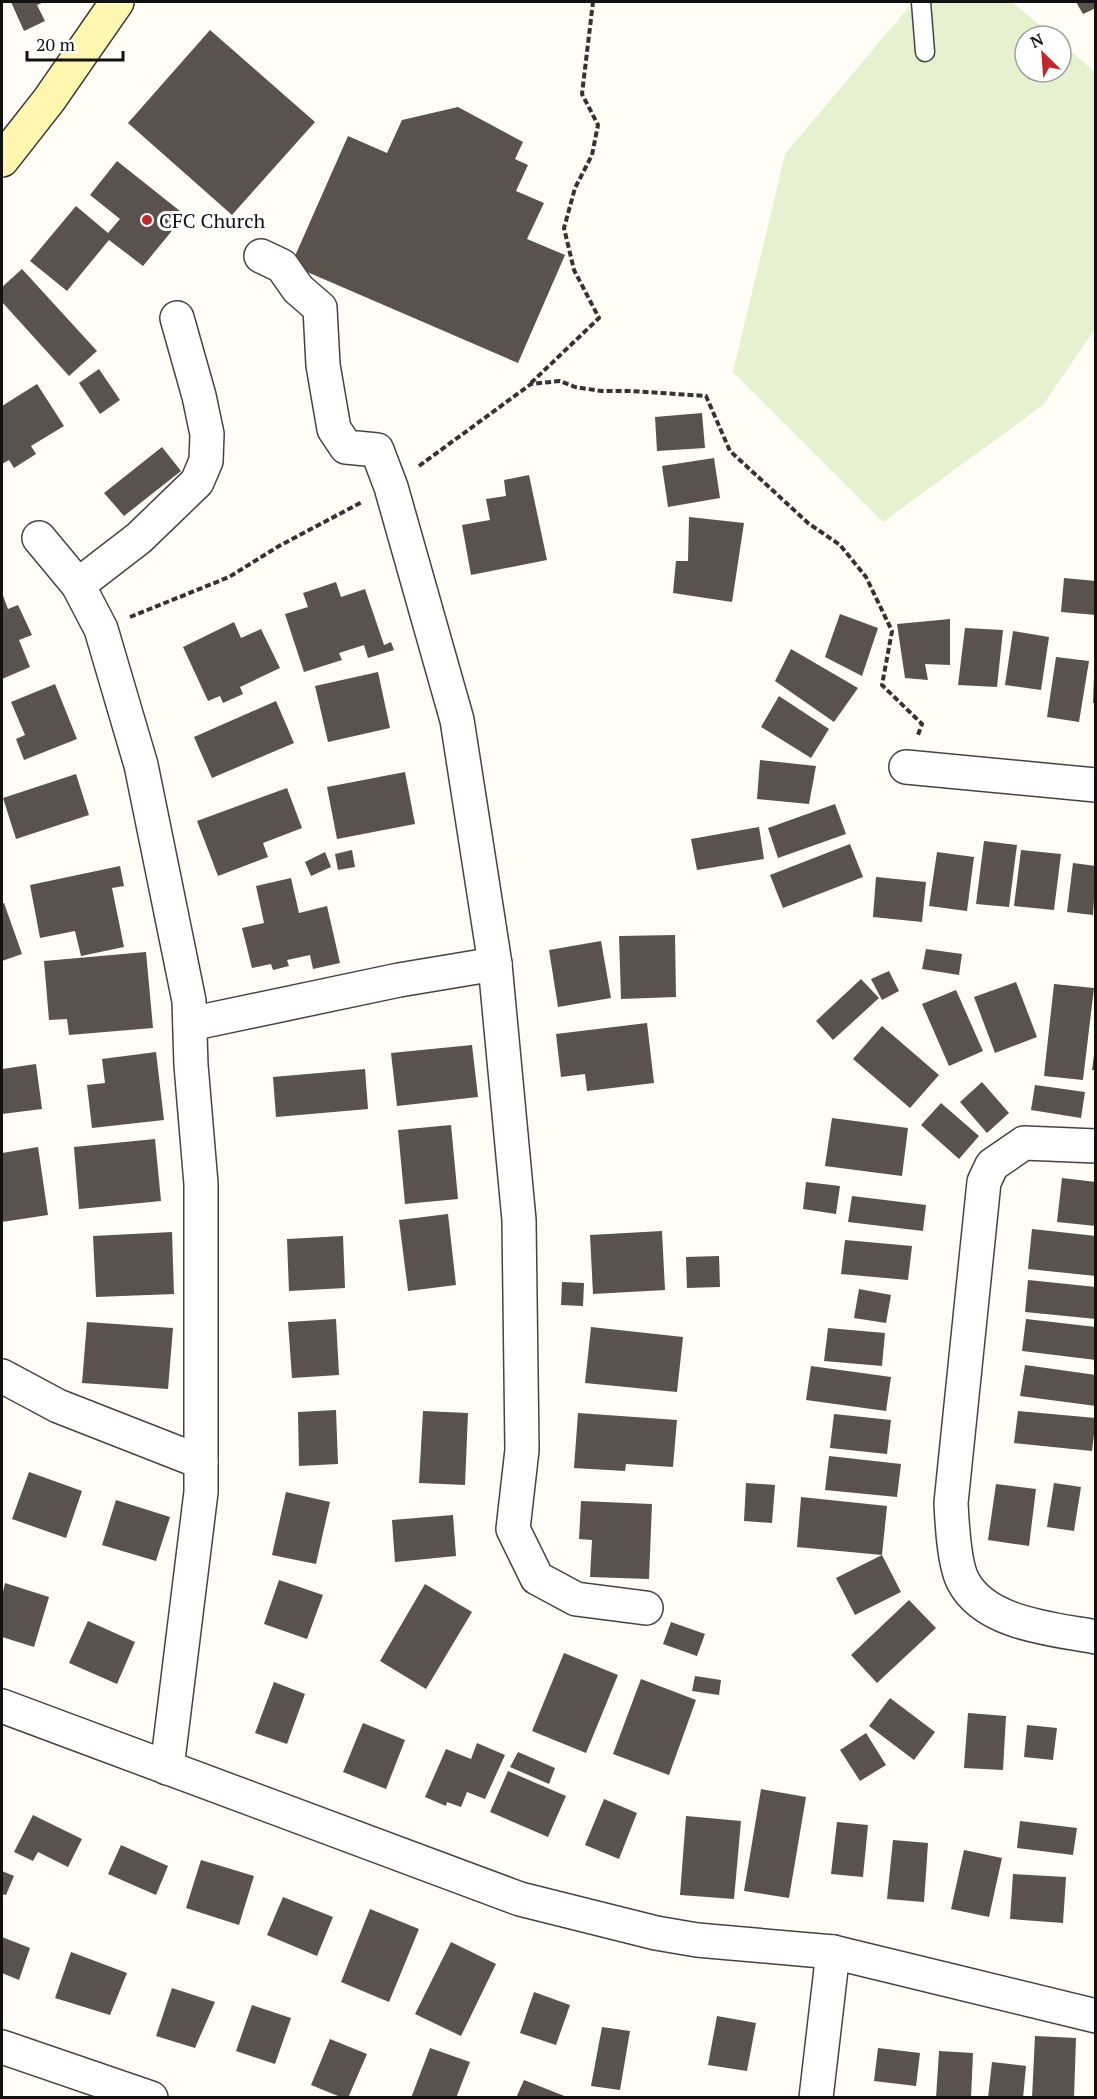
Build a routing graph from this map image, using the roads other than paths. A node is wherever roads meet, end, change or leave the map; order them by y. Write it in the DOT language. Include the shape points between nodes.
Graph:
graph roads {
  1 [pos="117,2"];
  2 [pos="921,2"];
  3 [pos="925,52"];
  4 [pos="2,160"];
  5 [pos="261,256"];
  6 [pos="177,318"];
  7 [pos="39,538"];
  8 [pos="78,585"];
  9 [pos="906,767"];
  10 [pos="1095,785"];
  11 [pos="495,964"];
  12 [pos="190,1024"];
  13 [pos="1095,1146"];
  14 [pos="2,1376"];
  15 [pos="201,1462"];
  16 [pos="646,1608"];
  17 [pos="1095,1637"];
  18 [pos="2,1706"];
  19 [pos="167,1768"];
  20 [pos="833,1952"];
  21 [pos="1095,2016"];
  22 [pos="2,2047"];
  23 [pos="151,2097"];
  24 [pos="816,2097"];
  1 -- 4 [label="main road"];
  2 -- 3 [label="lane"];
  5 -- 11 [label="street" via="282,266 298,290 320,308 323,365 334,429 346,447 377,450 391,487 457,720"];
  6 -- 8 [label="street" via="207,434 206,461 197,482 156,522"];
  7 -- 8 [label="street"];
  8 -- 12 [label="street" via="101,629 141,765 189,1001"];
  9 -- 10 [label="street"];
  11 -- 12 [label="street"];
  11 -- 16 [label="street" via="519,1220 522,1450 513,1529 537,1578 576,1599"];
  12 -- 15 [label="street" via="201,1184"];
  13 -- 17 [label="street" via="1024,1143 992,1165 984,1182 951,1503 962,1580 973,1595 997,1614"];
  14 -- 15 [label="street" via="58,1407"];
  15 -- 19 [label="street" via="201,1492"];
  18 -- 19 [label="street"];
  19 -- 20 [label="street" via="520,1899 697,1940"];
  20 -- 21 [label="street"];
  20 -- 24 [label="street"];
  22 -- 23 [label="street"];
}
